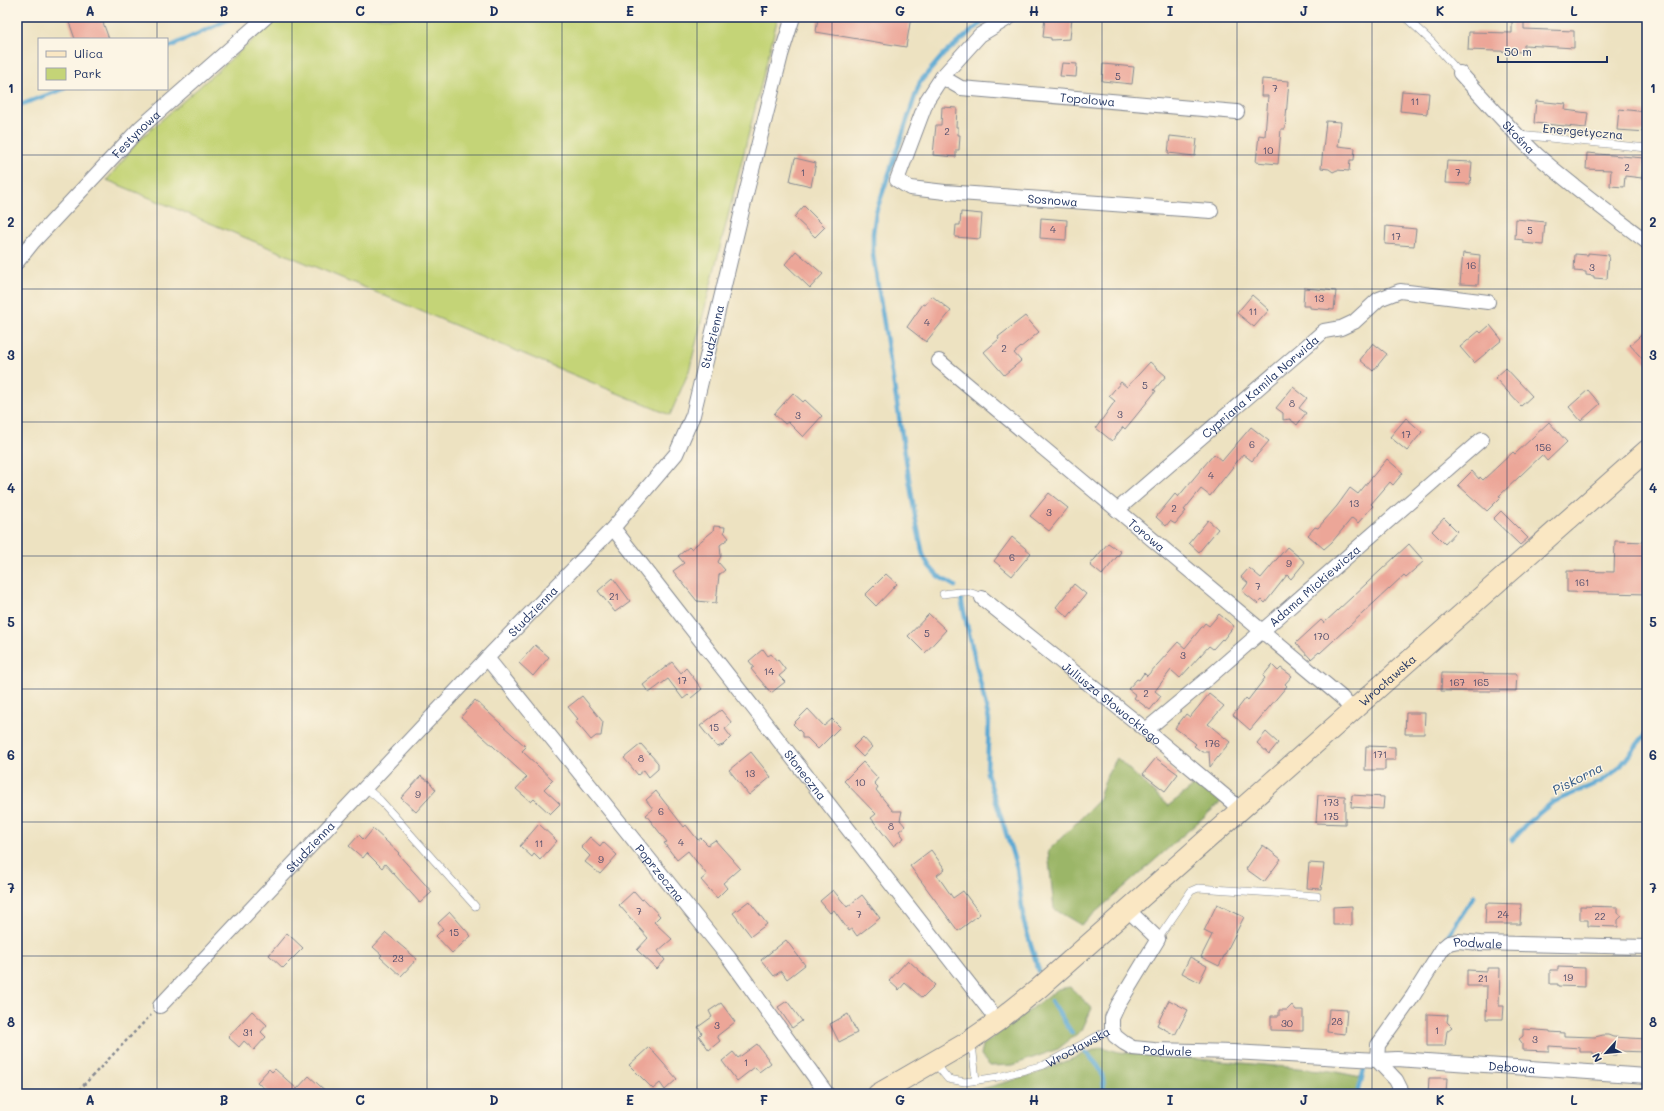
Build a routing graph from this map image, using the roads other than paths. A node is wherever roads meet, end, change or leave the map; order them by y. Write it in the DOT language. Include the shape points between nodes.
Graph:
graph roads {
  1 [pos="266,17"];
  2 [pos="793,17"];
  3 [pos="1010,17"];
  4 [pos="1405,17"];
  5 [pos="1460,72"];
  6 [pos="942,77"];
  7 [pos="1237,112"];
  8 [pos="1517,135"];
  9 [pos="1647,148"];
  10 [pos="1211,211"];
  11 [pos="1647,242"];
  12 [pos="17,262"];
  13 [pos="1488,302"];
  14 [pos="939,361"];
  15 [pos="1482,439"];
  16 [pos="1647,450"];
  17 [pos="1117,510"];
  18 [pos="613,528"];
  19 [pos="943,594"];
  20 [pos="982,598"];
  21 [pos="1262,631"];
  22 [pos="487,658"];
  23 [pos="1353,711"];
  24 [pos="1146,730"];
  25 [pos="366,788"];
  26 [pos="1239,811"];
  27 [pos="1317,896"];
  28 [pos="475,906"];
  29 [pos="1128,910"];
  30 [pos="1158,939"];
  31 [pos="1647,947"];
  32 [pos="160,1006"];
  33 [pos="998,1021"];
  34 [pos="1112,1028"];
  35 [pos="966,1043"];
  36 [pos="1377,1060"];
  37 [pos="934,1062"];
  38 [pos="1647,1076"];
  39 [pos="976,1081"];
  40 [pos="823,1093"];
  41 [pos="878,1094"];
  42 [pos="1403,1094"];
  1 -- 12 [label="street, Festynowa" via="140,128"];
  2 -- 18 [label="street, Studzienna" via="781,56 693,415 676,454"];
  3 -- 6 [label="street" via="980,35"];
  4 -- 5 [label="lane, Skośna"];
  5 -- 8 [label="street, Skośna"];
  6 -- 7 [label="street, Topolowa" via="960,88"];
  6 -- 10 [label="street, Sosnowa" via="926,100 897,180 910,188"];
  8 -- 9 [label="lane, Energetyczna"];
  8 -- 11 [label="street, Skośna" via="1538,156"];
  13 -- 17 [label="street, Cypriana Kamila Norwida" via="1400,291 1379,299 1354,322 1341,328 1324,331"];
  14 -- 17 [label="street, Torowa"];
  15 -- 21 [label="street, Adama Mickiewicza"];
  16 -- 23 [label="main road, Wrocławska"];
  17 -- 21 [label="street, Torowa"];
  18 -- 22 [label="street, Studzienna"];
  18 -- 33 [label="street, Słoneczna"];
  19 -- 20 [label="lane" via="963,591"];
  20 -- 24 [label="street, Juliusza Słowackiego"];
  21 -- 23 [label="street, Torowa" via="1341,697"];
  21 -- 24 [label="street, Adama Mickiewicza"];
  22 -- 25 [label="street, Studzienna"];
  22 -- 40 [label="street, Poprzeczna" via="729,958"];
  23 -- 26 [label="main road, Wrocławska"];
  24 -- 26 [label="street, Juliusza Słowackiego" via="1232,802"];
  25 -- 28 [label="lane" via="380,800"];
  25 -- 32 [label="street, Studzienna"];
  26 -- 29 [label="main road, Wrocławska"];
  27 -- 30 [label="lane" via="1198,888 1191,891"];
  29 -- 30 [label="street"];
  29 -- 33 [label="main road, Wrocławska"];
  30 -- 34 [label="street, Wrocławska" via="1118,1005 1112,1018"];
  31 -- 36 [label="street, Podwale" via="1458,941 1449,943 1436,958 1378,1045"];
  33 -- 35 [label="main road, Wrocławska"];
  34 -- 36 [label="street, Podwale" via="1115,1036 1133,1048"];
  34 -- 39 [label="lane, Wrocławska" via="1044,1065"];
  35 -- 37 [label="main road, Wrocławska"];
  35 -- 39 [label="lane" via="973,1053"];
  36 -- 38 [label="street, Dębowa"];
  36 -- 42 [label="street" via="1396,1080"];
  37 -- 39 [label="lane, Wrocławska" via="948,1079"];
  37 -- 41 [label="main road, Wrocławska"];
}
